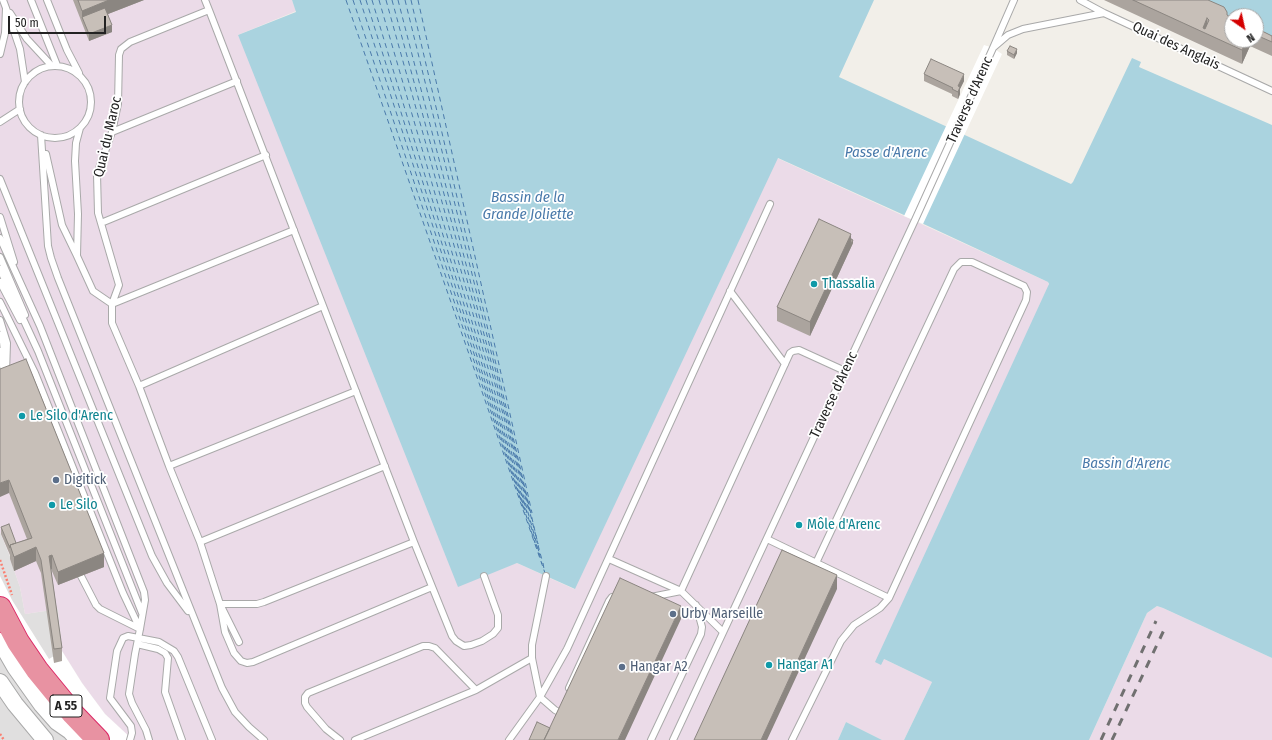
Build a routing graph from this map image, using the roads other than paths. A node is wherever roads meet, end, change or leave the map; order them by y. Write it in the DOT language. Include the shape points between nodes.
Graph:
graph roads {
  1 [pos="3,0"];
  2 [pos="31,0"];
  3 [pos="47,0"];
  4 [pos="205,0"];
  5 [pos="1014,0"];
  6 [pos="1080,0"];
  7 [pos="6,8"];
  8 [pos="209,10"];
  9 [pos="1104,13"];
  10 [pos="993,48"];
  11 [pos="0,54"];
  12 [pos="54,65"];
  13 [pos="79,73"];
  14 [pos="237,81"];
  15 [pos="25,82"];
  16 [pos="1272,91"];
  17 [pos="20,108"];
  18 [pos="0,122"];
  19 [pos="80,128"];
  20 [pos="112,132"];
  21 [pos="41,135"];
  22 [pos="266,155"];
  23 [pos="0,179"];
  24 [pos="770,204"];
  25 [pos="0,217"];
  26 [pos="101,223"];
  27 [pos="0,228"];
  28 [pos="294,230"];
  29 [pos="0,238"];
  30 [pos="77,256"];
  31 [pos="0,257"];
  32 [pos="0,269"];
  33 [pos="0,282"];
  34 [pos="23,288"];
  35 [pos="730,291"];
  36 [pos="0,302"];
  37 [pos="112,304"];
  38 [pos="323,306"];
  39 [pos="0,320"];
  40 [pos="0,335"];
  41 [pos="0,351"];
  42 [pos="38,351"];
  43 [pos="785,364"];
  44 [pos="0,366"];
  45 [pos="845,371"];
  46 [pos="0,372"];
  47 [pos="6,380"];
  48 [pos="139,386"];
  49 [pos="356,391"];
  50 [pos="169,466"];
  51 [pos="385,466"];
  52 [pos="767,539"];
  53 [pos="200,542"];
  54 [pos="414,542"];
  55 [pos="609,559"];
  56 [pos="816,563"];
  57 [pos="81,576"];
  58 [pos="484,576"];
  59 [pos="546,576"];
  60 [pos="432,586"];
  61 [pos="681,591"];
  62 [pos="617,598"];
  63 [pos="889,598"];
  64 [pos="645,599"];
  65 [pos="220,604"];
  66 [pos="696,606"];
  67 [pos="0,608"];
  68 [pos="142,614"];
  69 [pos="196,625"];
  70 [pos="140,630"];
  71 [pos="723,632"];
  72 [pos="0,641"];
  73 [pos="138,641"];
  74 [pos="239,642"];
  75 [pos="532,658"];
  76 [pos="0,682"];
  77 [pos="476,690"];
  78 [pos="568,691"];
  79 [pos="540,697"];
  80 [pos="561,704"];
  81 [pos="45,740"];
  82 [pos="78,740"];
  83 [pos="98,740"];
  84 [pos="130,740"];
  85 [pos="149,740"];
  86 [pos="182,740"];
  87 [pos="212,740"];
  88 [pos="264,740"];
  89 [pos="340,740"];
  90 [pos="354,740"];
  91 [pos="509,740"];
  92 [pos="651,740"];
  93 [pos="673,740"];
  94 [pos="792,740"];
  1 -- 7 [label="lane"];
  2 -- 12 [label="lane"];
  3 -- 13 [label="lane"];
  4 -- 8 [label="lane"];
  5 -- 10 [label="lane, Traverse d'Arenc"];
  6 -- 9 [label="lane, Quai des Anglais"];
  7 -- 11 [label="lane" via="5,33"];
  7 -- 12 [label="lane" via="27,38"];
  7 -- 15 [label="lane" via="20,49"];
  8 -- 14 [label="lane"];
  8 -- 20 [label="lane, Quai du Maroc" via="130,42 121,49 118,104"];
  9 -- 10 [label="lane, Traverse d'Arenc" via="1015,31"];
  9 -- 16 [label="lane, Quai des Anglais"];
  10 -- 45 [label="lane, Traverse d'Arenc"];
  12 -- 13 [label="lane"];
  12 -- 15 [label="lane" via="36,71"];
  13 -- 19 [label="lane" via="86,81 92,100 91,111"];
  14 -- 20 [label="lane"];
  14 -- 22 [label="lane"];
  15 -- 17 [label="lane" via="20,94"];
  17 -- 18 [label="lane"];
  17 -- 21 [label="lane" via="27,124"];
  19 -- 21 [label="lane" via="62,137 51,138"];
  19 -- 30 [label="lane" via="74,161 78,214"];
  20 -- 26 [label="lane, Quai du Maroc" via="97,174 98,213"];
  21 -- 30 [label="lane" via="62,225"];
  21 -- 69 [label="lane" via="45,211 51,258"];
  22 -- 26 [label="lane"];
  22 -- 28 [label="lane"];
  23 -- 69 [label="lane" via="152,556"];
  24 -- 35 [label="lane"];
  25 -- 34 [label="lane"];
  26 -- 37 [label="lane, Quai du Maroc" via="120,285"];
  27 -- 34 [label="lane"];
  28 -- 37 [label="lane"];
  28 -- 38 [label="lane"];
  29 -- 34 [label="lane"];
  30 -- 37 [label="lane" via="93,291"];
  31 -- 42 [label="lane" via="21,302"];
  32 -- 42 [label="lane"];
  33 -- 42 [label="lane"];
  34 -- 68 [label="lane" via="144,592"];
  35 -- 43 [label="lane"];
  35 -- 55 [label="lane"];
  36 -- 70 [label="lane" via="35,373"];
  37 -- 48 [label="lane" via="112,323"];
  38 -- 48 [label="lane"];
  38 -- 49 [label="lane"];
  39 -- 47 [label="lane" via="7,343"];
  40 -- 47 [label="lane" via="3,342"];
  41 -- 47 [label="lane"];
  42 -- 68 [label="lane"];
  43 -- 45 [label="lane" via="790,353 799,350"];
  43 -- 61 [label="lane"];
  44 -- 47 [label="lane"];
  45 -- 52 [label="lane, Traverse d'Arenc"];
  46 -- 47 [label="lane"];
  48 -- 50 [label="lane"];
  49 -- 50 [label="lane"];
  49 -- 51 [label="lane"];
  50 -- 53 [label="lane"];
  51 -- 53 [label="lane"];
  51 -- 54 [label="lane"];
  52 -- 56 [label="lane"];
  52 -- 71 [label="lane, Traverse d'Arenc"];
  53 -- 65 [label="lane"];
  54 -- 60 [label="lane"];
  54 -- 65 [label="lane" via="264,602"];
  55 -- 61 [label="lane"];
  55 -- 79 [label="lane" via="567,649"];
  56 -- 63 [label="lane"];
  56 -- 63 [label="lane" via="954,269 961,262 972,262 1020,284 1028,295"];
  57 -- 70 [label="lane" via="100,609"];
  58 -- 60 [label="lane" via="498,615 498,628 482,641 466,646 461,645 452,636"];
  59 -- 75 [label="lane" via="532,645"];
  60 -- 65 [label="lane" via="247,663 241,661 231,647 225,632"];
  61 -- 64 [label="lane"];
  61 -- 66 [label="lane"];
  62 -- 78 [label="lane" via="612,597 609,601"];
  63 -- 94 [label="lane" via="880,608 854,625 843,638"];
  65 -- 74 [label="lane"];
  66 -- 71 [label="lane"];
  66 -- 92 [label="lane" via="702,627 701,634"];
  67 -- 83 [label="highway, A 55" via="37,670"];
  68 -- 70 [label="lane"];
  69 -- 88 [label="lane" via="226,698 235,712"];
  70 -- 73 [label="lane"];
  71 -- 93 [label="lane, Traverse d'Arenc"];
  72 -- 82 [label="street" via="42,705"];
  73 -- 84 [label="lane" via="125,636 120,642 110,694 112,702 132,728"];
  73 -- 85 [label="lane" via="129,694"];
  73 -- 86 [label="lane" via="158,649 168,658 165,692"];
  73 -- 87 [label="lane" via="159,642 174,651"];
  75 -- 77 [label="lane"];
  75 -- 79 [label="lane"];
  76 -- 81 [label="street"];
  77 -- 89 [label="lane" via="435,648 423,646 308,693 304,703 326,729"];
  77 -- 90 [label="lane"];
  79 -- 80 [label="lane" via="561,713"];
  79 -- 91 [label="lane"];
}
